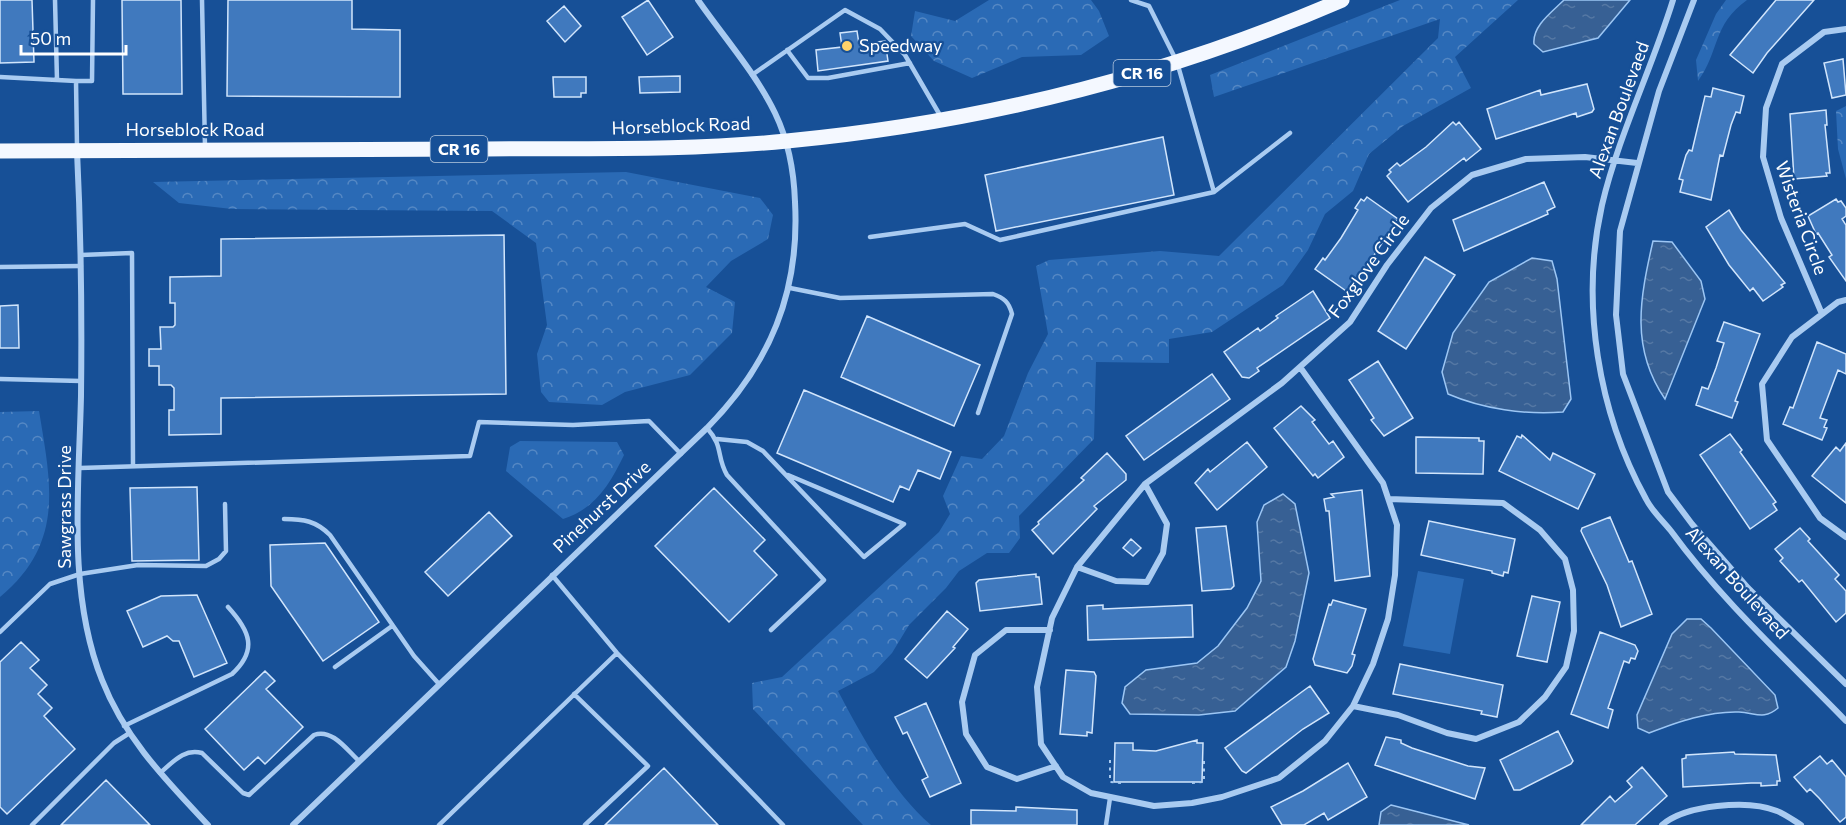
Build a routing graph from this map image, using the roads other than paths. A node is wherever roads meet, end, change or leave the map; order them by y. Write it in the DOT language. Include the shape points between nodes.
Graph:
graph roads {
  1 [pos="55,0"];
  2 [pos="93,0"];
  3 [pos="202,0"];
  4 [pos="698,0"];
  5 [pos="1131,0"];
  6 [pos="1673,0"];
  7 [pos="1694,0"];
  8 [pos="1338,1"];
  9 [pos="1149,3"];
  10 [pos="1846,29"];
  11 [pos="787,50"];
  12 [pos="1177,62"];
  13 [pos="910,63"];
  14 [pos="751,75"];
  15 [pos="0,77"];
  16 [pos="57,80"];
  17 [pos="76,81"];
  18 [pos="942,120"];
  19 [pos="1290,133"];
  20 [pos="786,141"];
  21 [pos="77,150"];
  22 [pos="205,150"];
  23 [pos="0,151"];
  24 [pos="1616,159"];
  25 [pos="1637,163"];
  26 [pos="1214,192"];
  27 [pos="870,237"];
  28 [pos="81,255"];
  29 [pos="81,266"];
  30 [pos="0,267"];
  31 [pos="790,288"];
  32 [pos="1846,300"];
  33 [pos="1822,314"];
  34 [pos="1300,367"];
  35 [pos="0,379"];
  36 [pos="81,381"];
  37 [pos="978,413"];
  38 [pos="707,428"];
  39 [pos="717,439"];
  40 [pos="681,454"];
  41 [pos="133,465"];
  42 [pos="80,468"];
  43 [pos="788,476"];
  44 [pos="1145,484"];
  45 [pos="1389,500"];
  46 [pos="225,504"];
  47 [pos="284,519"];
  48 [pos="1846,537"];
  49 [pos="1077,567"];
  50 [pos="80,574"];
  51 [pos="552,574"];
  52 [pos="228,608"];
  53 [pos="393,626"];
  54 [pos="771,630"];
  55 [pos="1050,630"];
  56 [pos="0,632"];
  57 [pos="616,653"];
  58 [pos="335,667"];
  59 [pos="439,684"];
  60 [pos="1846,684"];
  61 [pos="574,694"];
  62 [pos="1353,706"];
  63 [pos="1846,721"];
  64 [pos="124,726"];
  65 [pos="128,734"];
  66 [pos="359,761"];
  67 [pos="1056,766"];
  68 [pos="160,773"];
  69 [pos="1110,798"];
  70 [pos="32,825"];
  71 [pos="208,825"];
  72 [pos="293,825"];
  73 [pos="439,825"];
  74 [pos="585,825"];
  75 [pos="783,825"];
  76 [pos="1106,825"];
  77 [pos="1662,825"];
  78 [pos="1801,825"];
  1 -- 16 [label="lane"];
  2 -- 17 [label="lane" via="92,81"];
  3 -- 22 [label="lane"];
  4 -- 14 [label="street, Pinehurst Drive"];
  5 -- 9 [label="lane"];
  6 -- 24 [label="street, Alexan Boulevaed"];
  7 -- 25 [label="street, Alexan Boulevaed"];
  8 -- 12 [label="main road, Horseblock Road / CR 16"];
  9 -- 12 [label="lane"];
  10 -- 33 [label="street, Wisteria Circle" via="1824,32 1782,64 1766,108 1763,157 1781,218"];
  11 -- 13 [label="lane" via="808,78"];
  11 -- 13 [label="lane" via="845,10 880,29"];
  11 -- 14 [label="lane"];
  12 -- 18 [label="main road, Horseblock Road / CR 16" via="1074,92"];
  12 -- 26 [label="lane"];
  13 -- 18 [label="lane"];
  14 -- 20 [label="street, Pinehurst Drive" via="773,109"];
  15 -- 16 [label="lane"];
  16 -- 17 [label="lane"];
  17 -- 21 [label="lane"];
  18 -- 20 [label="main road, Horseblock Road / CR 16"];
  19 -- 26 [label="lane"];
  20 -- 22 [label="main road, Horseblock Road / CR 16" via="643,148"];
  20 -- 31 [label="street, Pinehurst Drive" via="796,219"];
  21 -- 22 [label="main road, Horseblock Road / CR 16"];
  21 -- 23 [label="main road, Horseblock Road / CR 16"];
  21 -- 28 [label="street, Sawgrass Drive"];
  24 -- 25 [label="street, Foxglove Circle"];
  24 -- 34 [label="street, Foxglove Circle" via="1526,159 1472,175 1431,208 1350,322"];
  24 -- 63 [label="street, Alexan Boulevaed" via="1594,251 1594,293 1597,359 1623,447 1647,501 1691,559"];
  25 -- 60 [label="street, Alexan Boulevaed" via="1620,231 1616,315 1623,374 1643,430 1668,492 1692,525 1748,588"];
  26 -- 27 [label="lane" via="1000,240 965,224"];
  28 -- 29 [label="street, Sawgrass Drive"];
  28 -- 41 [label="lane" via="132,253"];
  29 -- 30 [label="lane"];
  29 -- 36 [label="street, Sawgrass Drive"];
  31 -- 37 [label="lane" via="840,298 993,294 1003,297 1012,314"];
  31 -- 38 [label="street, Pinehurst Drive" via="757,366"];
  32 -- 33 [label="street"];
  33 -- 48 [label="street" via="1792,337 1762,384 1767,440 1820,518"];
  34 -- 44 [label="street, Foxglove Circle"];
  34 -- 45 [label="street, Foxglove Circle" via="1383,483"];
  35 -- 36 [label="lane"];
  36 -- 42 [label="street, Sawgrass Drive"];
  38 -- 39 [label="lane"];
  38 -- 40 [label="street, Pinehurst Drive"];
  39 -- 43 [label="lane" via="755,445"];
  39 -- 54 [label="lane" via="727,475 824,580"];
  40 -- 41 [label="lane" via="649,421 573,425 479,422 470,456"];
  40 -- 51 [label="street, Pinehurst Drive"];
  41 -- 42 [label="lane"];
  42 -- 50 [label="street, Sawgrass Drive"];
  43 -- 43 [label="lane" via="864,557 904,524 893,519"];
  44 -- 49 [label="street, Foxglove Circle"];
  44 -- 49 [label="street" via="1167,524 1163,553 1147,582 1116,581"];
  45 -- 62 [label="street, Foxglove Circle" via="1397,525 1390,608"];
  45 -- 62 [label="street" via="1503,503 1540,530 1565,559 1573,590 1574,631 1566,667 1545,697 1519,722 1476,738"];
  46 -- 50 [label="lane" via="226,551 206,566 138,565"];
  47 -- 53 [label="lane" via="318,523"];
  49 -- 55 [label="street, Foxglove Circle"];
  50 -- 56 [label="lane" via="50,584"];
  50 -- 64 [label="street, Sawgrass Drive" via="82,603 101,680"];
  51 -- 57 [label="lane"];
  51 -- 59 [label="street, Pinehurst Drive"];
  52 -- 64 [label="lane" via="241,621 248,638 249,650 243,664 214,684"];
  53 -- 58 [label="lane"];
  53 -- 59 [label="lane"];
  55 -- 67 [label="street, Foxglove Circle" via="1037,687 1041,744"];
  55 -- 67 [label="street" via="1006,630 975,655 962,702 966,735 987,766 1017,779"];
  57 -- 61 [label="lane"];
  57 -- 75 [label="lane"];
  59 -- 66 [label="street, Pinehurst Drive"];
  61 -- 73 [label="lane"];
  61 -- 74 [label="lane" via="648,766"];
  62 -- 69 [label="street, Foxglove Circle" via="1325,741 1280,777 1192,803 1154,806"];
  64 -- 65 [label="street, Sawgrass Drive"];
  65 -- 68 [label="street, Sawgrass Drive"];
  65 -- 70 [label="lane" via="114,743"];
  66 -- 68 [label="lane" via="330,735 321,732 249,795 194,750 182,754"];
  66 -- 72 [label="street, Pinehurst Drive"];
  67 -- 69 [label="street, Foxglove Circle" via="1063,777 1091,793"];
  68 -- 71 [label="street, Sawgrass Drive"];
  69 -- 76 [label="lane"];
  77 -- 78 [label="street" via="1672,817 1740,804 1775,810"];
}
